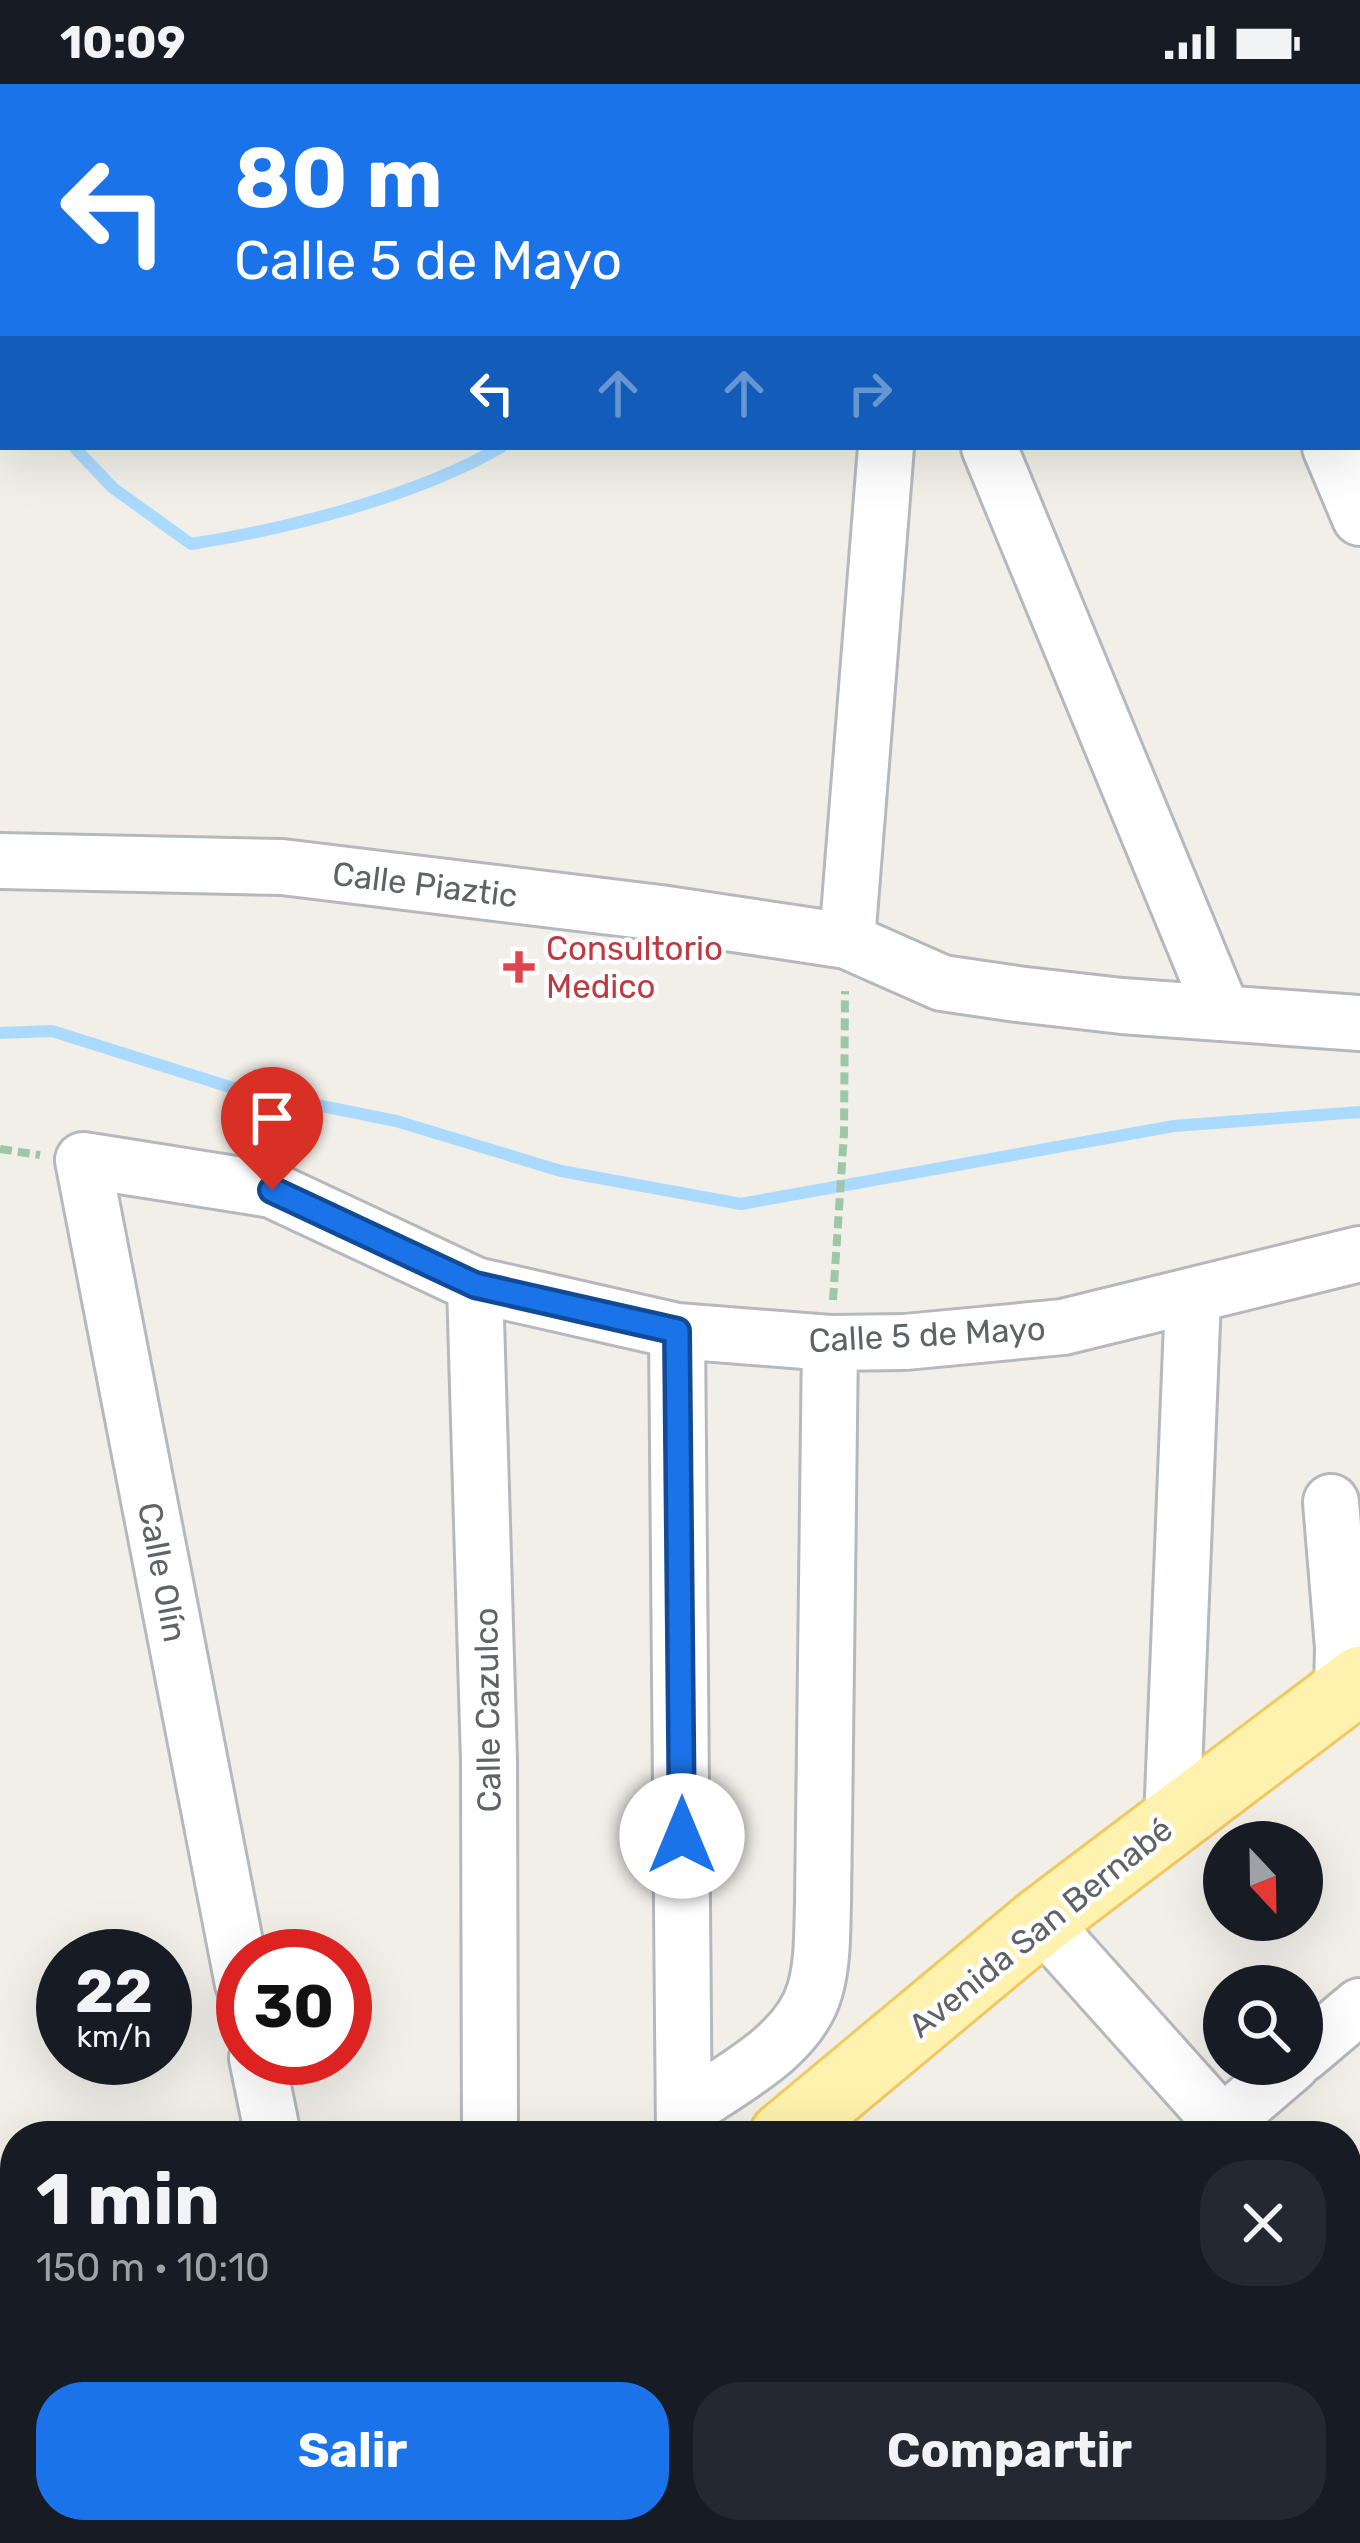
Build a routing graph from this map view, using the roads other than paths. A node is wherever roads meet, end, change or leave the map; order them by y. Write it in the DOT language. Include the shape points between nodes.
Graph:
graph roads {
  1 [pos="886,450"];
  2 [pos="990,450"];
  3 [pos="1331,450"];
  4 [pos="1360,518"];
  5 [pos="0,861"];
  6 [pos="846,966"];
  7 [pos="1222,1011"];
  8 [pos="1360,1023"];
  9 [pos="83,1160"];
  10 [pos="1360,1254"];
  11 [pos="475,1285"];
  12 [pos="1193,1298"];
  13 [pos="677,1331"];
  14 [pos="830,1343"];
  15 [pos="1330,1502"];
  16 [pos="1351,1687"];
  17 [pos="1172,1821"];
  18 [pos="1042,1921"];
  19 [pos="232,1929"];
  20 [pos="1360,2006"];
  21 [pos="1323,2037"];
  22 [pos="263,2085"];
  23 [pos="1268,2085"];
  24 [pos="270,2121"];
  25 [pos="490,2121"];
  26 [pos="684,2121"];
  27 [pos="688,2121"];
  28 [pos="816,2121"];
  29 [pos="1208,2121"];
  30 [pos="1226,2121"];
  1 -- 6 [label="street"];
  2 -- 7 [label="street"];
  3 -- 4 [label="street"];
  5 -- 6 [label="street, Calle Piaztic" via="282,867 660,913"];
  6 -- 7 [label="street, Calle Piaztic" via="1122,1006"];
  7 -- 8 [label="street, Calle Piaztic"];
  9 -- 11 [label="street, Calle 5 de Mayo" via="272,1190"];
  9 -- 19 [label="street, Calle Olín"];
  10 -- 12 [label="street, Calle 5 de Mayo"];
  11 -- 13 [label="street, Calle 5 de Mayo"];
  11 -- 25 [label="street, Calle Cazulco"];
  12 -- 14 [label="street, Calle 5 de Mayo" via="1063,1327"];
  12 -- 17 [label="street"];
  13 -- 14 [label="street, Calle 5 de Mayo"];
  13 -- 26 [label="street"];
  14 -- 27 [label="street" via="815,1993 776,2048"];
  15 -- 16 [label="street"];
  16 -- 17 [label="main road, Avenida San Bernabé"];
  17 -- 18 [label="main road, Avenida San Bernabé"];
  18 -- 28 [label="main road, Avenida San Bernabé"];
  18 -- 29 [label="street"];
  20 -- 21 [label="street"];
  22 -- 24 [label="street"];
  23 -- 30 [label="street"];
}
